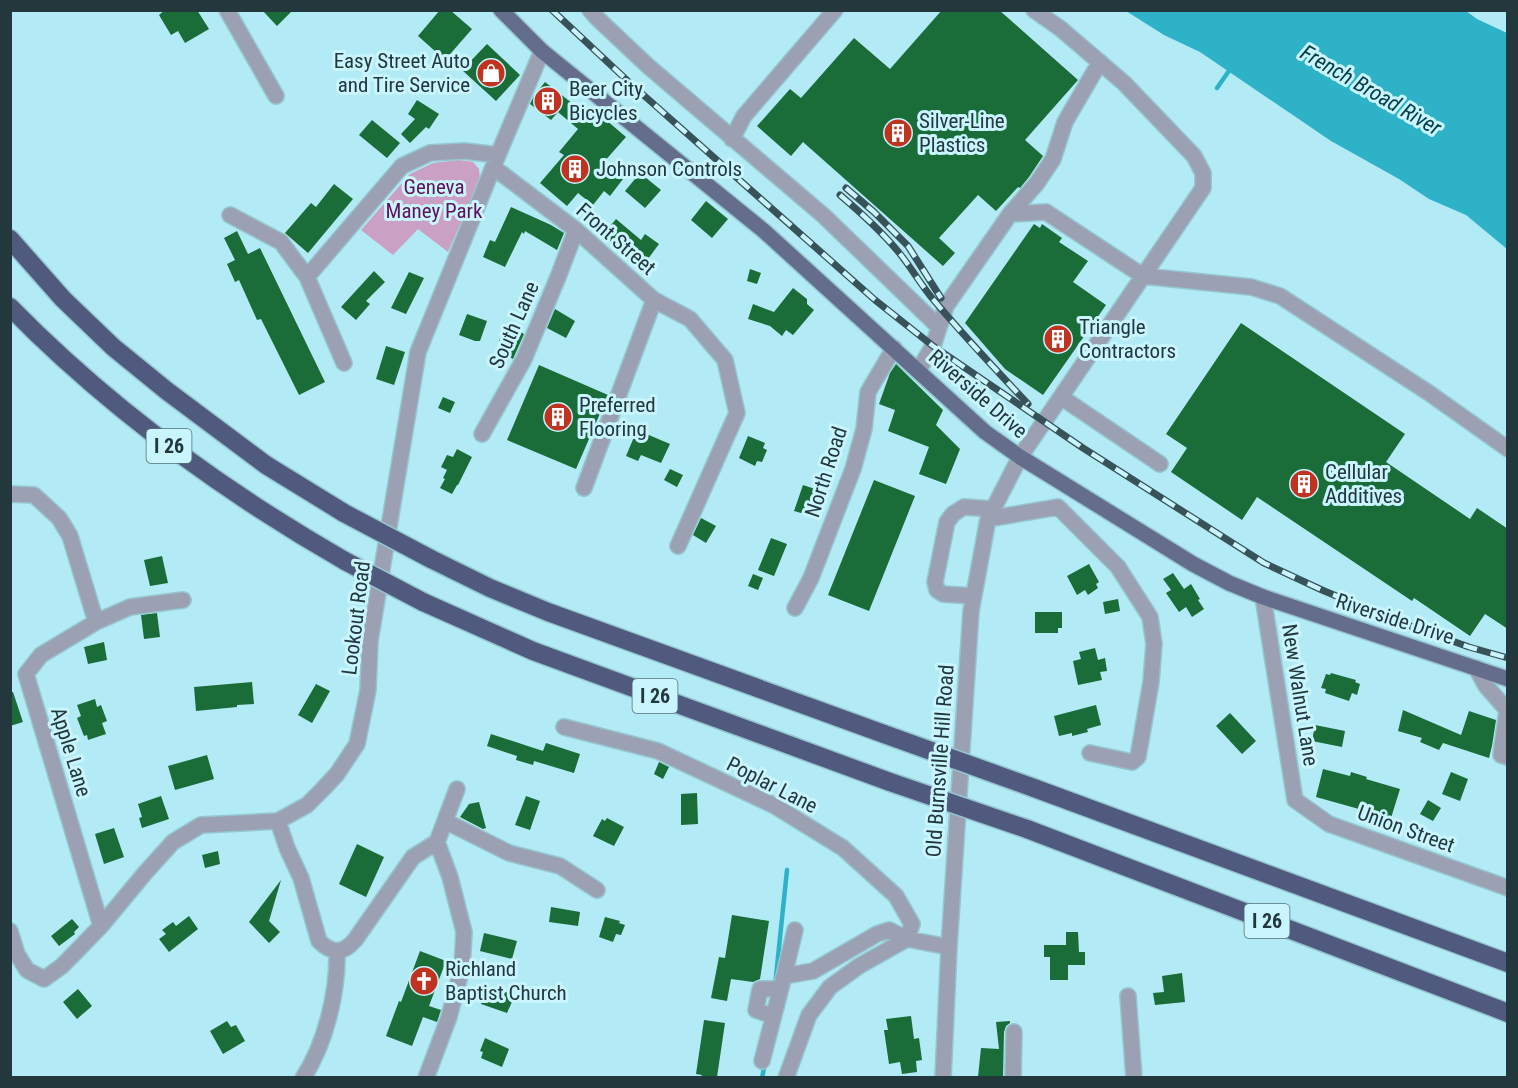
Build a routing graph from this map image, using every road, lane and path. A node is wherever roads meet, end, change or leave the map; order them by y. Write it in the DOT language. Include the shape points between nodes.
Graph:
graph roads {
  1 [pos="227,10"];
  2 [pos="590,10"];
  3 [pos="835,10"];
  4 [pos="1034,10"];
  5 [pos="507,13"];
  6 [pos="542,51"];
  7 [pos="1100,62"];
  8 [pos="276,96"];
  9 [pos="732,139"];
  10 [pos="495,161"];
  11 [pos="230,214"];
  12 [pos="1010,214"];
  13 [pos="576,230"];
  14 [pos="10,239"];
  15 [pos="1143,276"];
  16 [pos="307,277"];
  17 [pos="654,300"];
  18 [pos="10,307"];
  19 [pos="939,327"];
  20 [pos="894,348"];
  21 [pos="344,363"];
  22 [pos="918,371"];
  23 [pos="1061,397"];
  24 [pos="482,434"];
  25 [pos="1508,448"];
  26 [pos="1020,457"];
  27 [pos="1160,464"];
  28 [pos="584,488"];
  29 [pos="10,494"];
  30 [pos="990,514"];
  31 [pos="678,546"];
  32 [pos="973,596"];
  33 [pos="1263,597"];
  34 [pos="183,600"];
  35 [pos="795,608"];
  36 [pos="96,622"];
  37 [pos="1476,668"];
  38 [pos="1508,679"];
  39 [pos="1507,711"];
  40 [pos="564,727"];
  41 [pos="1090,753"];
  42 [pos="1508,757"];
  43 [pos="457,789"];
  44 [pos="1295,800"];
  45 [pos="278,821"];
  46 [pos="444,821"];
  47 [pos="437,842"];
  48 [pos="1508,888"];
  49 [pos="597,890"];
  50 [pos="101,926"];
  51 [pos="795,930"];
  52 [pos="10,931"];
  53 [pos="907,939"];
  54 [pos="949,947"];
  55 [pos="337,951"];
  56 [pos="1508,963"];
  57 [pos="782,982"];
  58 [pos="1128,996"];
  59 [pos="1508,1013"];
  60 [pos="1014,1032"];
  61 [pos="762,1060"];
  62 [pos="303,1077"];
  63 [pos="426,1077"];
  64 [pos="786,1077"];
  65 [pos="943,1077"];
  66 [pos="1013,1077"];
  67 [pos="1134,1077"];
  1 -- 8 [label="street"];
  2 -- 9 [label="street"];
  3 -- 9 [label="street" via="744,116"];
  4 -- 7 [label="street, Old Burnsville Hill Road"];
  5 -- 6 [label="main road, Riverside Drive"];
  6 -- 10 [label="street, Lookout Road"];
  6 -- 20 [label="main road, Riverside Drive" via="764,231"];
  7 -- 12 [label="street" via="1065,122 1053,159"];
  7 -- 15 [label="street, Old Burnsville Hill Road" via="1194,156 1203,172 1203,188"];
  9 -- 19 [label="street" via="824,216"];
  10 -- 13 [label="street, Front Street"];
  10 -- 16 [label="street" via="464,151 430,153 402,166"];
  10 -- 45 [label="street, Lookout Road" via="418,352 357,744 338,774 307,805"];
  11 -- 16 [label="street" via="280,242"];
  12 -- 15 [label="street" via="1046,212"];
  12 -- 19 [label="street" via="946,306"];
  13 -- 17 [label="street, Front Street"];
  13 -- 24 [label="street, South Lane" via="524,359"];
  14 -- 56 [label="highway, I 26, bridge" via="63,299 113,347 266,465 344,513 490,588"];
  15 -- 23 [label="street, Old Burnsville Hill Road"];
  15 -- 25 [label="street" via="1251,287 1280,296"];
  16 -- 21 [label="street"];
  17 -- 28 [label="street"];
  17 -- 31 [label="street" via="690,319 725,360 736,413"];
  18 -- 59 [label="highway, I 26, bridge" via="85,378 149,431 239,496 292,531 423,602 533,651 1027,829"];
  19 -- 22 [label="street"];
  20 -- 22 [label="main road, Riverside Drive"];
  20 -- 35 [label="street, North Road" via="868,392 864,429 853,469 811,578"];
  22 -- 26 [label="main road, Riverside Drive" via="985,432"];
  23 -- 26 [label="street, Old Burnsville Hill Road"];
  23 -- 27 [label="street"];
  26 -- 30 [label="street, Old Burnsville Hill Road"];
  26 -- 33 [label="main road, Riverside Drive" via="1193,564"];
  29 -- 36 [label="street" via="34,495 59,518 70,536"];
  30 -- 32 [label="street, Old Burnsville Hill Road"];
  30 -- 32 [label="street" via="964,507 953,514 947,522 934,582 943,594"];
  30 -- 41 [label="street" via="1058,507 1118,567 1150,617 1154,644 1151,682 1138,757 1132,762"];
  32 -- 54 [label="street, Old Burnsville Hill Road"];
  33 -- 37 [label="main road, Riverside Drive"];
  33 -- 44 [label="street, New Walnut Lane"];
  34 -- 36 [label="street" via="130,607"];
  36 -- 50 [label="street, Apple Lane" via="41,655 26,674"];
  37 -- 38 [label="main road, Riverside Drive"];
  37 -- 39 [label="street"];
  39 -- 42 [label="street" via="1502,755"];
  40 -- 53 [label="street, Poplar Lane" via="657,751 775,806 843,848 896,897 912,924"];
  43 -- 46 [label="street"];
  44 -- 48 [label="street, Union Street" via="1329,824"];
  45 -- 50 [label="street, Lookout Road" via="201,825 173,842"];
  45 -- 55 [label="street" via="302,878 319,941"];
  46 -- 47 [label="street"];
  46 -- 49 [label="street" via="509,853 560,866"];
  47 -- 55 [label="street" via="413,857 355,940"];
  47 -- 63 [label="street" via="464,932 462,968 450,1017"];
  50 -- 52 [label="street, Lookout Road" via="44,979 27,970"];
  51 -- 57 [label="street"];
  53 -- 54 [label="street"];
  53 -- 57 [label="street" via="889,930 877,934 813,971"];
  53 -- 64 [label="street" via="830,987 809,1015"];
  54 -- 65 [label="street, Old Burnsville Hill Road"];
  55 -- 62 [label="street" via="328,1016 318,1049"];
  57 -- 61 [label="street"];
  58 -- 67 [label="street"];
  60 -- 66 [label="street"];
}
